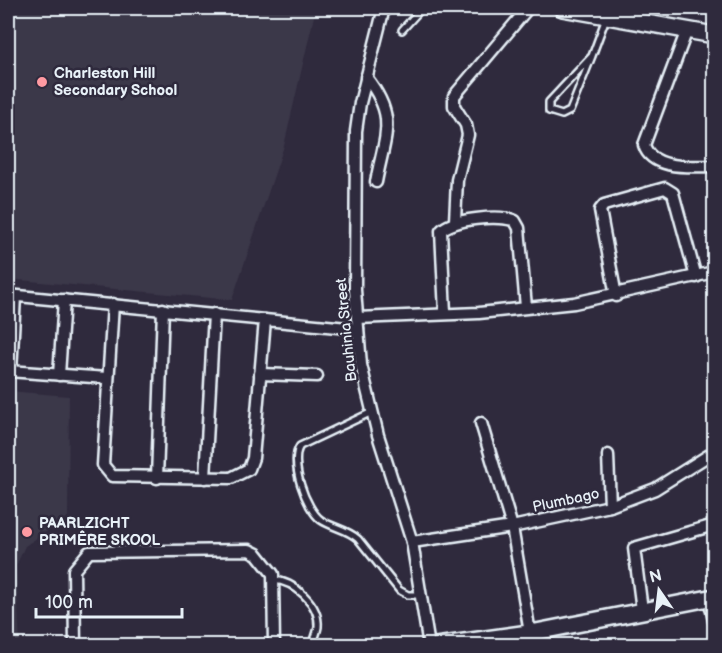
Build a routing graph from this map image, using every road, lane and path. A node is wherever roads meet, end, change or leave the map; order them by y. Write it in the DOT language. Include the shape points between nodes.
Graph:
graph roads {
  1 [pos="384,8"];
  2 [pos="422,8"];
  3 [pos="528,8"];
  4 [pos="562,8"];
  5 [pos="606,16"];
  6 [pos="402,30"];
  7 [pos="687,30"];
  8 [pos="714,36"];
  9 [pos="592,56"];
  10 [pos="366,77"];
  11 [pos="714,166"];
  12 [pos="376,182"];
  13 [pos="455,221"];
  14 [pos="714,272"];
  15 [pos="696,277"];
  16 [pos="11,296"];
  17 [pos="616,296"];
  18 [pos="64,300"];
  19 [pos="112,304"];
  20 [pos="526,308"];
  21 [pos="163,309"];
  22 [pos="445,313"];
  23 [pos="214,314"];
  24 [pos="357,318"];
  25 [pos="265,320"];
  26 [pos="358,329"];
  27 [pos="9,371"];
  28 [pos="260,374"];
  29 [pos="58,375"];
  30 [pos="317,376"];
  31 [pos="107,378"];
  32 [pos="372,412"];
  33 [pos="481,423"];
  34 [pos="714,452"];
  35 [pos="608,454"];
  36 [pos="157,478"];
  37 [pos="205,478"];
  38 [pos="610,506"];
  39 [pos="714,525"];
  40 [pos="512,527"];
  41 [pos="412,542"];
  42 [pos="8,568"];
  43 [pos="273,580"];
  44 [pos="421,594"];
  45 [pos="712,597"];
  46 [pos="642,610"];
  47 [pos="714,621"];
  48 [pos="536,637"];
  49 [pos="9,645"];
  50 [pos="75,645"];
  51 [pos="274,645"];
  52 [pos="312,645"];
  53 [pos="429,645"];
  54 [pos="436,645"];
  1 -- 10 [label="street, Bauhinia Street"];
  2 -- 6 [label="lane"];
  3 -- 13 [label="street" via="454,96 454,106 468,135 457,180"];
  4 -- 5 [label="street"];
  5 -- 7 [label="street"];
  5 -- 9 [label="lane"];
  7 -- 8 [label="street"];
  7 -- 11 [label="street" via="644,145 649,155 674,166"];
  9 -- 9 [label="lane" via="570,111 562,115 549,111 549,102"];
  10 -- 12 [label="street" via="383,100 387,115"];
  10 -- 24 [label="street, Bauhinia Street" via="356,131"];
  13 -- 20 [label="street" via="504,218 518,224"];
  13 -- 22 [label="street" via="444,227 440,235"];
  14 -- 15 [label="street"];
  15 -- 17 [label="street"];
  15 -- 17 [label="street" via="673,193 664,188 604,205 600,210"];
  16 -- 18 [label="street"];
  16 -- 27 [label="street"];
  17 -- 20 [label="street"];
  18 -- 19 [label="street"];
  18 -- 29 [label="street"];
  19 -- 21 [label="street"];
  19 -- 31 [label="street"];
  20 -- 22 [label="street"];
  21 -- 23 [label="street"];
  21 -- 36 [label="street"];
  22 -- 24 [label="street"];
  23 -- 25 [label="street"];
  23 -- 37 [label="street"];
  24 -- 26 [label="street, Bauhinia Street"];
  25 -- 26 [label="street"];
  25 -- 28 [label="street"];
  26 -- 32 [label="street, Bauhinia Street"];
  27 -- 29 [label="street"];
  28 -- 30 [label="street"];
  28 -- 37 [label="street" via="249,469 231,478"];
  29 -- 31 [label="street"];
  31 -- 36 [label="street" via="103,465 112,476"];
  32 -- 41 [label="street, Bauhinia Street"];
  32 -- 44 [label="lane" via="300,446 296,455 298,471 314,514 358,539 399,591"];
  33 -- 40 [label="street"];
  34 -- 38 [label="street, Plumbago" via="655,489"];
  35 -- 38 [label="street"];
  36 -- 37 [label="street"];
  38 -- 40 [label="street, Plumbago"];
  39 -- 46 [label="street" via="634,548"];
  40 -- 41 [label="street, Plumbago"];
  40 -- 48 [label="street"];
  41 -- 44 [label="street, Bauhinia Street"];
  42 -- 49 [label="lane"];
  43 -- 50 [label="street" via="269,567 249,550 89,552 74,570"];
  43 -- 51 [label="street"];
  43 -- 52 [label="lane" via="292,585 309,603 318,627"];
  44 -- 53 [label="street, Bauhinia Street"];
  45 -- 46 [label="street"];
  45 -- 47 [label="street"];
  46 -- 48 [label="street"];
  48 -- 54 [label="street"];
}
